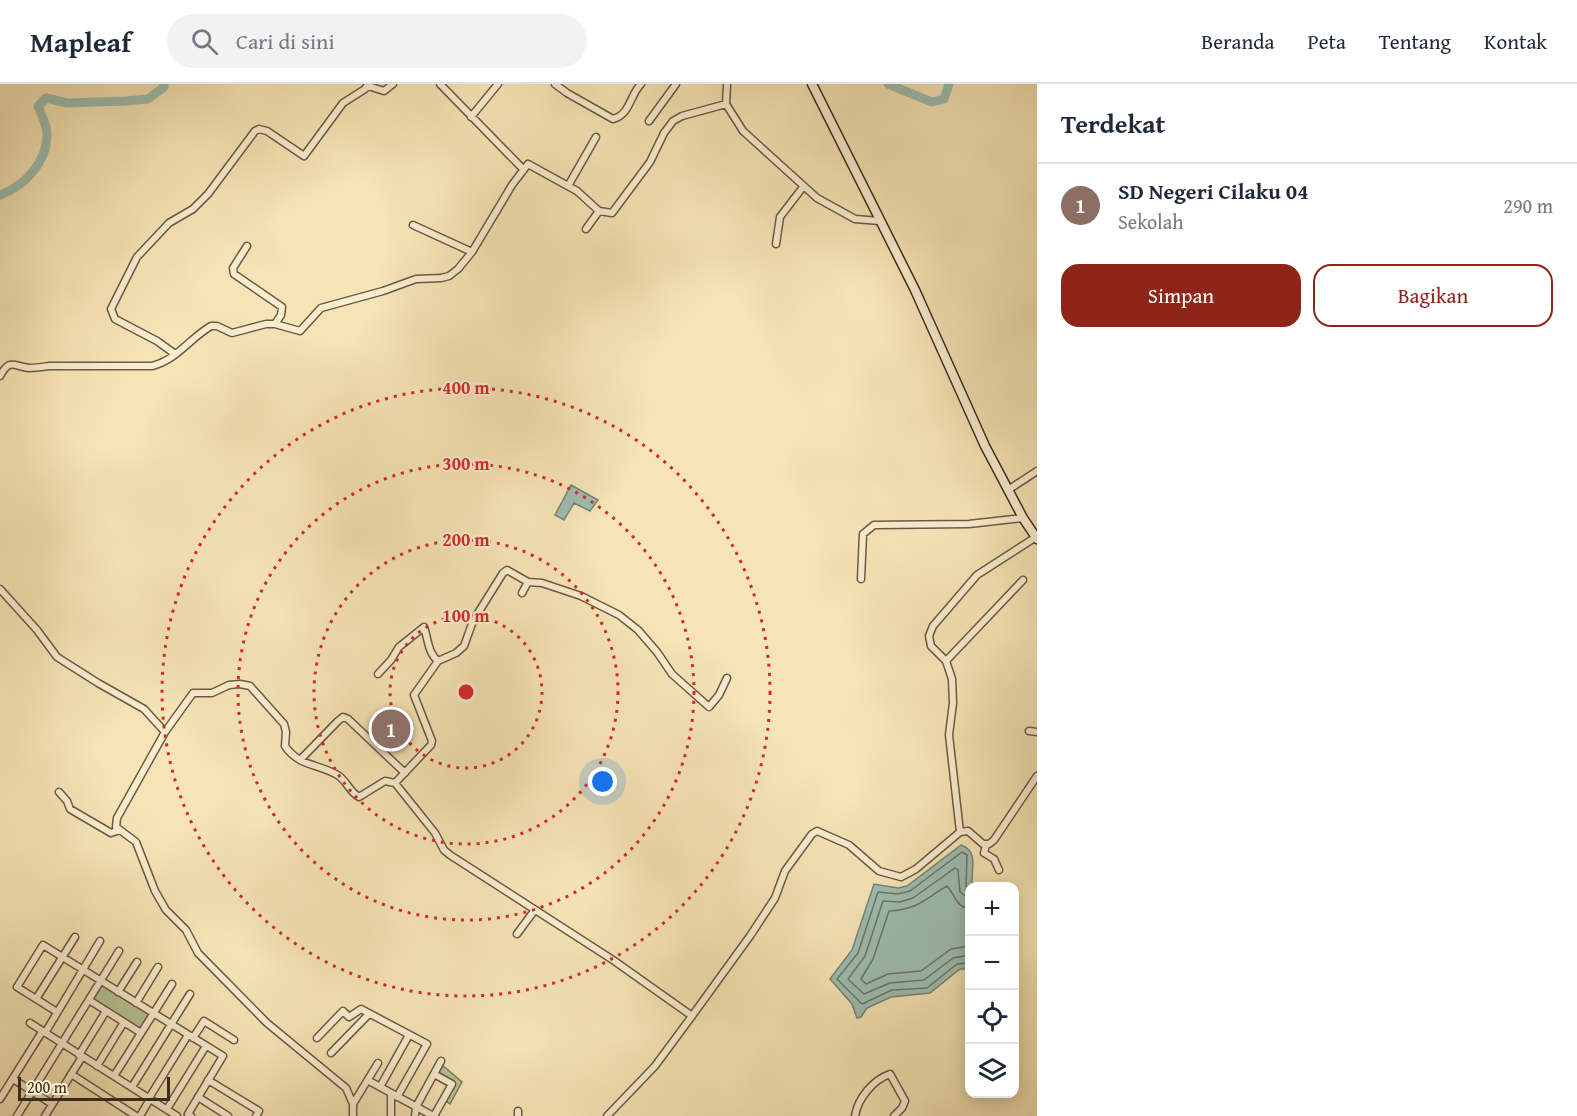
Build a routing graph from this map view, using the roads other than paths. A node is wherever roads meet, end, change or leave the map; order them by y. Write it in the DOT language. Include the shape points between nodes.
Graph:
graph roads {
  1 [pos="393,84"];
  2 [pos="440,84"];
  3 [pos="498,84"];
  4 [pos="555,84"];
  5 [pos="641,84"];
  6 [pos="675,84"];
  7 [pos="726,84"];
  8 [pos="812,84"];
  9 [pos="368,85"];
  10 [pos="726,104"];
  11 [pos="471,117"];
  12 [pos="650,121"];
  13 [pos="596,137"];
  14 [pos="523,169"];
  15 [pos="568,186"];
  16 [pos="803,187"];
  17 [pos="599,211"];
  18 [pos="880,221"];
  19 [pos="413,225"];
  20 [pos="586,229"];
  21 [pos="776,244"];
  22 [pos="247,246"];
  23 [pos="472,252"];
  24 [pos="275,324"];
  25 [pos="175,354"];
  26 [pos="0,376"];
  27 [pos="1037,471"];
  28 [pos="1008,490"];
  29 [pos="1023,518"];
  30 [pos="1036,538"];
  31 [pos="861,579"];
  32 [pos="1023,580"];
  33 [pos="528,582"];
  34 [pos="0,590"];
  35 [pos="522,593"];
  36 [pos="438,661"];
  37 [pos="946,661"];
  38 [pos="378,674"];
  39 [pos="727,678"];
  40 [pos="1029,731"];
  41 [pos="165,732"];
  42 [pos="1037,732"];
  43 [pos="300,760"];
  44 [pos="405,773"];
  45 [pos="1037,776"];
  46 [pos="395,783"];
  47 [pos="59,792"];
  48 [pos="120,830"];
  49 [pos="960,831"];
  50 [pos="986,845"];
  51 [pos="999,870"];
  52 [pos="534,911"];
  53 [pos="517,934"];
  54 [pos="75,937"];
  55 [pos="100,940"];
  56 [pos="119,951"];
  57 [pos="62,956"];
  58 [pos="137,962"];
  59 [pos="158,967"];
  60 [pos="83,970"];
  61 [pos="101,981"];
  62 [pos="172,984"];
  63 [pos="118,992"];
  64 [pos="190,994"];
  65 [pos="36,999"];
  66 [pos="89,1000"];
  67 [pos="136,1003"];
  68 [pos="106,1011"];
  69 [pos="57,1012"];
  70 [pos="153,1013"];
  71 [pos="369,1014"];
  72 [pos="692,1016"];
  73 [pos="124,1022"];
  74 [pos="30,1023"];
  75 [pos="171,1024"];
  76 [pos="43,1032"];
  77 [pos="141,1033"];
  78 [pos="409,1035"];
  79 [pos="191,1036"];
  80 [pos="317,1038"];
  81 [pos="234,1040"];
  82 [pos="62,1044"];
  83 [pos="206,1046"];
  84 [pos="331,1053"];
  85 [pos="81,1056"];
  86 [pos="441,1061"];
  87 [pos="378,1063"];
  88 [pos="97,1066"];
  89 [pos="71,1074"];
  90 [pos="434,1074"];
  91 [pos="114,1076"];
  92 [pos="13,1079"];
  93 [pos="208,1080"];
  94 [pos="371,1082"];
  95 [pos="132,1087"];
  96 [pos="380,1087"];
  97 [pos="33,1091"];
  98 [pos="394,1095"];
  99 [pos="198,1097"];
  100 [pos="0,1099"];
  101 [pos="150,1099"];
  102 [pos="52,1104"];
  103 [pos="353,1104"];
  104 [pos="416,1107"];
  105 [pos="167,1112"];
  106 [pos="17,1116"];
  107 [pos="45,1116"];
  108 [pos="138,1116"];
  109 [pos="177,1116"];
  110 [pos="191,1116"];
  111 [pos="228,1116"];
  112 [pos="256,1116"];
  113 [pos="353,1116"];
  114 [pos="391,1116"];
  115 [pos="415,1116"];
  116 [pos="433,1116"];
  117 [pos="607,1116"];
  118 [pos="855,1116"];
  119 [pos="894,1116"];
  1 -- 9 [label="street" via="384,91"];
  2 -- 11 [label="street"];
  3 -- 11 [label="street"];
  4 -- 5 [label="street" via="613,119 626,111"];
  6 -- 12 [label="street"];
  7 -- 10 [label="street"];
  8 -- 18 [label="street"];
  9 -- 25 [label="street" via="343,103 304,156 267,131 255,131 208,194 169,224 137,257 112,314"];
  10 -- 16 [label="street" via="743,131"];
  10 -- 17 [label="street" via="673,121 650,162 614,211"];
  11 -- 14 [label="street"];
  13 -- 15 [label="street"];
  14 -- 15 [label="street" via="531,164"];
  14 -- 23 [label="street"];
  15 -- 17 [label="street"];
  16 -- 18 [label="street" via="855,219"];
  16 -- 21 [label="street" via="780,217"];
  17 -- 20 [label="street"];
  18 -- 28 [label="street"];
  19 -- 23 [label="street"];
  22 -- 24 [label="street" via="232,271 282,307"];
  23 -- 24 [label="street" via="445,277 416,279 321,308 300,331"];
  24 -- 25 [label="street" via="232,333 211,326"];
  25 -- 26 [label="street" via="152,366 33,368 10,364"];
  27 -- 28 [label="street"];
  28 -- 29 [label="street"];
  29 -- 30 [label="street"];
  29 -- 31 [label="street" via="969,524 874,525 863,534"];
  30 -- 37 [label="street" via="977,575 933,626 931,646"];
  32 -- 37 [label="street"];
  33 -- 35 [label="street"];
  33 -- 36 [label="street" via="504,571 473,621 464,646"];
  33 -- 39 [label="street" via="581,596 619,615 638,630 672,674 709,707"];
  34 -- 41 [label="street" via="57,657 144,709"];
  36 -- 38 [label="street" via="430,651 424,627 399,647"];
  36 -- 44 [label="street" via="414,694 431,735 431,745"];
  37 -- 49 [label="street" via="952,679 949,735"];
  40 -- 42 [label="street"];
  41 -- 43 [label="street" via="193,693 244,685 253,689 284,724 285,746"];
  41 -- 48 [label="street" via="117,818"];
  43 -- 44 [label="street" via="344,717"];
  43 -- 46 [label="street" via="338,775 359,797 385,781"];
  44 -- 46 [label="street"];
  45 -- 50 [label="street" via="994,840"];
  46 -- 52 [label="street" via="444,850"];
  47 -- 48 [label="street" via="70,809 111,833"];
  48 -- 103 [label="street" via="136,842 155,891 166,910 186,930 198,953 267,1023 346,1088"];
  49 -- 50 [label="street" via="968,831"];
  49 -- 72 [label="street" via="901,877 879,871 835,838 817,831 812,834 785,871 775,898 750,936"];
  50 -- 51 [label="street" via="984,852 994,859"];
  52 -- 53 [label="street"];
  52 -- 72 [label="street"];
  54 -- 57 [label="street"];
  55 -- 60 [label="street"];
  56 -- 61 [label="street"];
  57 -- 60 [label="street"];
  57 -- 65 [label="street"];
  57 -- 65 [label="street" via="43,945 17,987"];
  58 -- 63 [label="street"];
  59 -- 67 [label="street"];
  60 -- 61 [label="street"];
  60 -- 69 [label="street"];
  61 -- 63 [label="street"];
  61 -- 66 [label="street"];
  62 -- 70 [label="street"];
  63 -- 67 [label="street"];
  64 -- 75 [label="street"];
  65 -- 69 [label="street"];
  66 -- 68 [label="street"];
  66 -- 82 [label="street"];
  67 -- 70 [label="street"];
  68 -- 73 [label="street"];
  68 -- 85 [label="street"];
  69 -- 76 [label="street"];
  70 -- 75 [label="street"];
  70 -- 77 [label="street"];
  71 -- 78 [label="street"];
  71 -- 80 [label="street" via="361,1009 349,1017 343,1011"];
  71 -- 84 [label="street"];
  72 -- 117 [label="street" via="655,1066"];
  73 -- 77 [label="street"];
  73 -- 88 [label="street"];
  74 -- 76 [label="street"];
  75 -- 79 [label="street"];
  75 -- 95 [label="street"];
  76 -- 82 [label="street"];
  76 -- 92 [label="street"];
  77 -- 91 [label="street"];
  78 -- 96 [label="street"];
  78 -- 98 [label="street" via="427,1044"];
  79 -- 81 [label="street" via="204,1021"];
  79 -- 83 [label="street"];
  79 -- 101 [label="street"];
  82 -- 85 [label="street"];
  82 -- 97 [label="street"];
  83 -- 93 [label="street" via="223,1056"];
  83 -- 105 [label="street"];
  85 -- 88 [label="street"];
  85 -- 89 [label="street"];
  86 -- 90 [label="street"];
  87 -- 103 [label="street"];
  88 -- 91 [label="street"];
  89 -- 102 [label="street"];
  89 -- 108 [label="street"];
  90 -- 104 [label="street"];
  90 -- 116 [label="street" via="452,1084"];
  91 -- 95 [label="street"];
  92 -- 97 [label="street"];
  92 -- 100 [label="street"];
  93 -- 99 [label="street"];
  93 -- 112 [label="street" via="259,1111"];
  94 -- 96 [label="street"];
  95 -- 101 [label="street"];
  96 -- 98 [label="street"];
  97 -- 102 [label="street"];
  97 -- 106 [label="street"];
  98 -- 104 [label="street"];
  98 -- 114 [label="street"];
  99 -- 110 [label="street" via="188,1114"];
  99 -- 111 [label="street"];
  101 -- 105 [label="street"];
  101 -- 108 [label="street"];
  102 -- 107 [label="street"];
  103 -- 113 [label="street"];
  104 -- 115 [label="street"];
  104 -- 116 [label="street"];
  105 -- 109 [label="street"];
  118 -- 119 [label="street" via="876,1080 890,1074 904,1101"];
}
